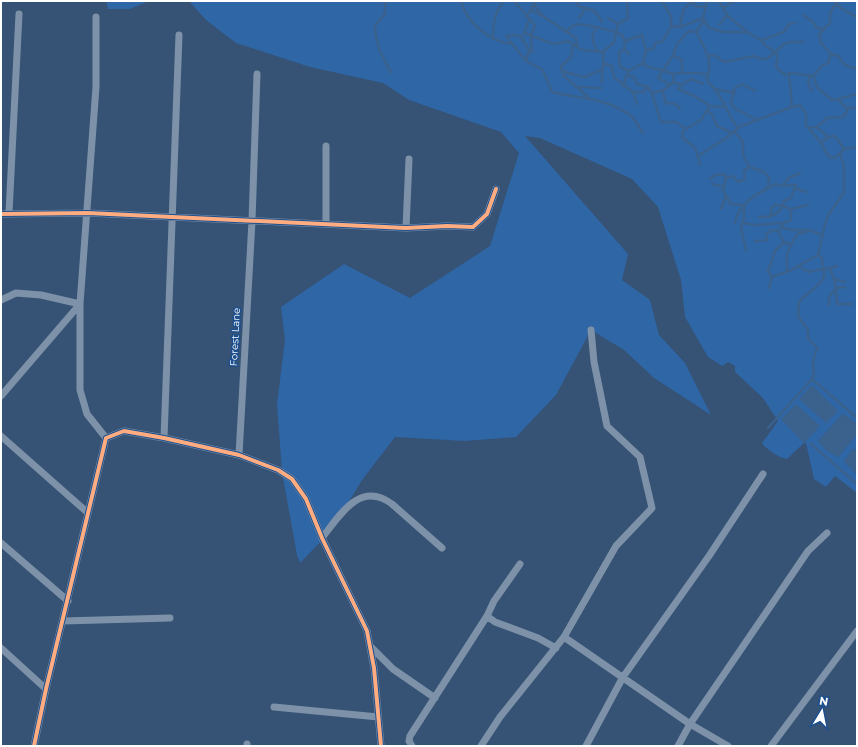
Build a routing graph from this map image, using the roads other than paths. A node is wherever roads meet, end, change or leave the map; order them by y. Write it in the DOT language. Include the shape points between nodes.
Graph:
graph roads {
  1 [pos="19,14"];
  2 [pos="96,17"];
  3 [pos="179,35"];
  4 [pos="257,74"];
  5 [pos="326,146"];
  6 [pos="409,159"];
  7 [pos="496,189"];
  8 [pos="5,213"];
  9 [pos="88,213"];
  10 [pos="172,217"];
  11 [pos="252,220"];
  12 [pos="326,224"];
  13 [pos="406,228"];
  14 [pos="1,300"];
  15 [pos="80,304"];
  16 [pos="591,330"];
  17 [pos="1,396"];
  18 [pos="1,436"];
  19 [pos="106,438"];
  20 [pos="164,438"];
  21 [pos="239,456"];
  22 [pos="763,474"];
  23 [pos="88,513"];
  24 [pos="827,533"];
  25 [pos="322,538"];
  26 [pos="1,543"];
  27 [pos="442,548"];
  28 [pos="520,564"];
  29 [pos="68,601"];
  30 [pos="487,616"];
  31 [pos="170,618"];
  32 [pos="63,621"];
  33 [pos="857,631"];
  34 [pos="564,637"];
  35 [pos="370,646"];
  36 [pos="1,648"];
  37 [pos="556,648"];
  38 [pos="623,677"];
  39 [pos="46,689"];
  40 [pos="434,698"];
  41 [pos="274,707"];
  42 [pos="378,717"];
  43 [pos="690,724"];
  44 [pos="34,746"];
  45 [pos="381,746"];
  46 [pos="412,746"];
  47 [pos="481,746"];
  48 [pos="586,746"];
  49 [pos="678,746"];
  50 [pos="728,746"];
  51 [pos="771,746"];
  1 -- 8 [label="street"];
  2 -- 9 [label="street" via="96,87"];
  3 -- 10 [label="street"];
  4 -- 11 [label="street, Forest Lane"];
  5 -- 12 [label="street"];
  6 -- 13 [label="street"];
  7 -- 13 [label="street" via="487,214 473,227"];
  8 -- 9 [label="street"];
  9 -- 10 [label="street"];
  9 -- 15 [label="street"];
  10 -- 11 [label="street"];
  10 -- 20 [label="street"];
  11 -- 12 [label="street"];
  11 -- 21 [label="street, Forest Lane"];
  12 -- 13 [label="street"];
  14 -- 15 [label="street" via="16,293 41,295"];
  15 -- 17 [label="street"];
  15 -- 19 [label="street" via="80,390 87,414"];
  16 -- 34 [label="street" via="594,362 607,426 640,457 652,508 616,546"];
  18 -- 23 [label="street"];
  19 -- 20 [label="street" via="124,431"];
  19 -- 23 [label="street"];
  20 -- 21 [label="street"];
  21 -- 25 [label="street" via="278,470 292,479 306,499"];
  22 -- 38 [label="street" via="709,556"];
  23 -- 29 [label="street"];
  24 -- 43 [label="street" via="808,551"];
  25 -- 27 [label="street" via="350,505 363,496 374,495 385,498"];
  25 -- 35 [label="street" via="367,631"];
  26 -- 29 [label="street"];
  28 -- 30 [label="street" via="494,601"];
  29 -- 32 [label="street"];
  30 -- 37 [label="street" via="495,622 538,638"];
  30 -- 40 [label="street"];
  31 -- 32 [label="street"];
  32 -- 39 [label="street"];
  33 -- 51 [label="street"];
  34 -- 37 [label="street"];
  34 -- 38 [label="street"];
  35 -- 40 [label="street" via="393,669"];
  35 -- 42 [label="street"];
  36 -- 39 [label="street"];
  37 -- 47 [label="street" via="500,717"];
  38 -- 43 [label="street"];
  38 -- 48 [label="street"];
  39 -- 44 [label="street"];
  40 -- 46 [label="street" via="410,736"];
  41 -- 42 [label="street"];
  42 -- 45 [label="street"];
  43 -- 49 [label="street"];
  43 -- 50 [label="street"];
}
